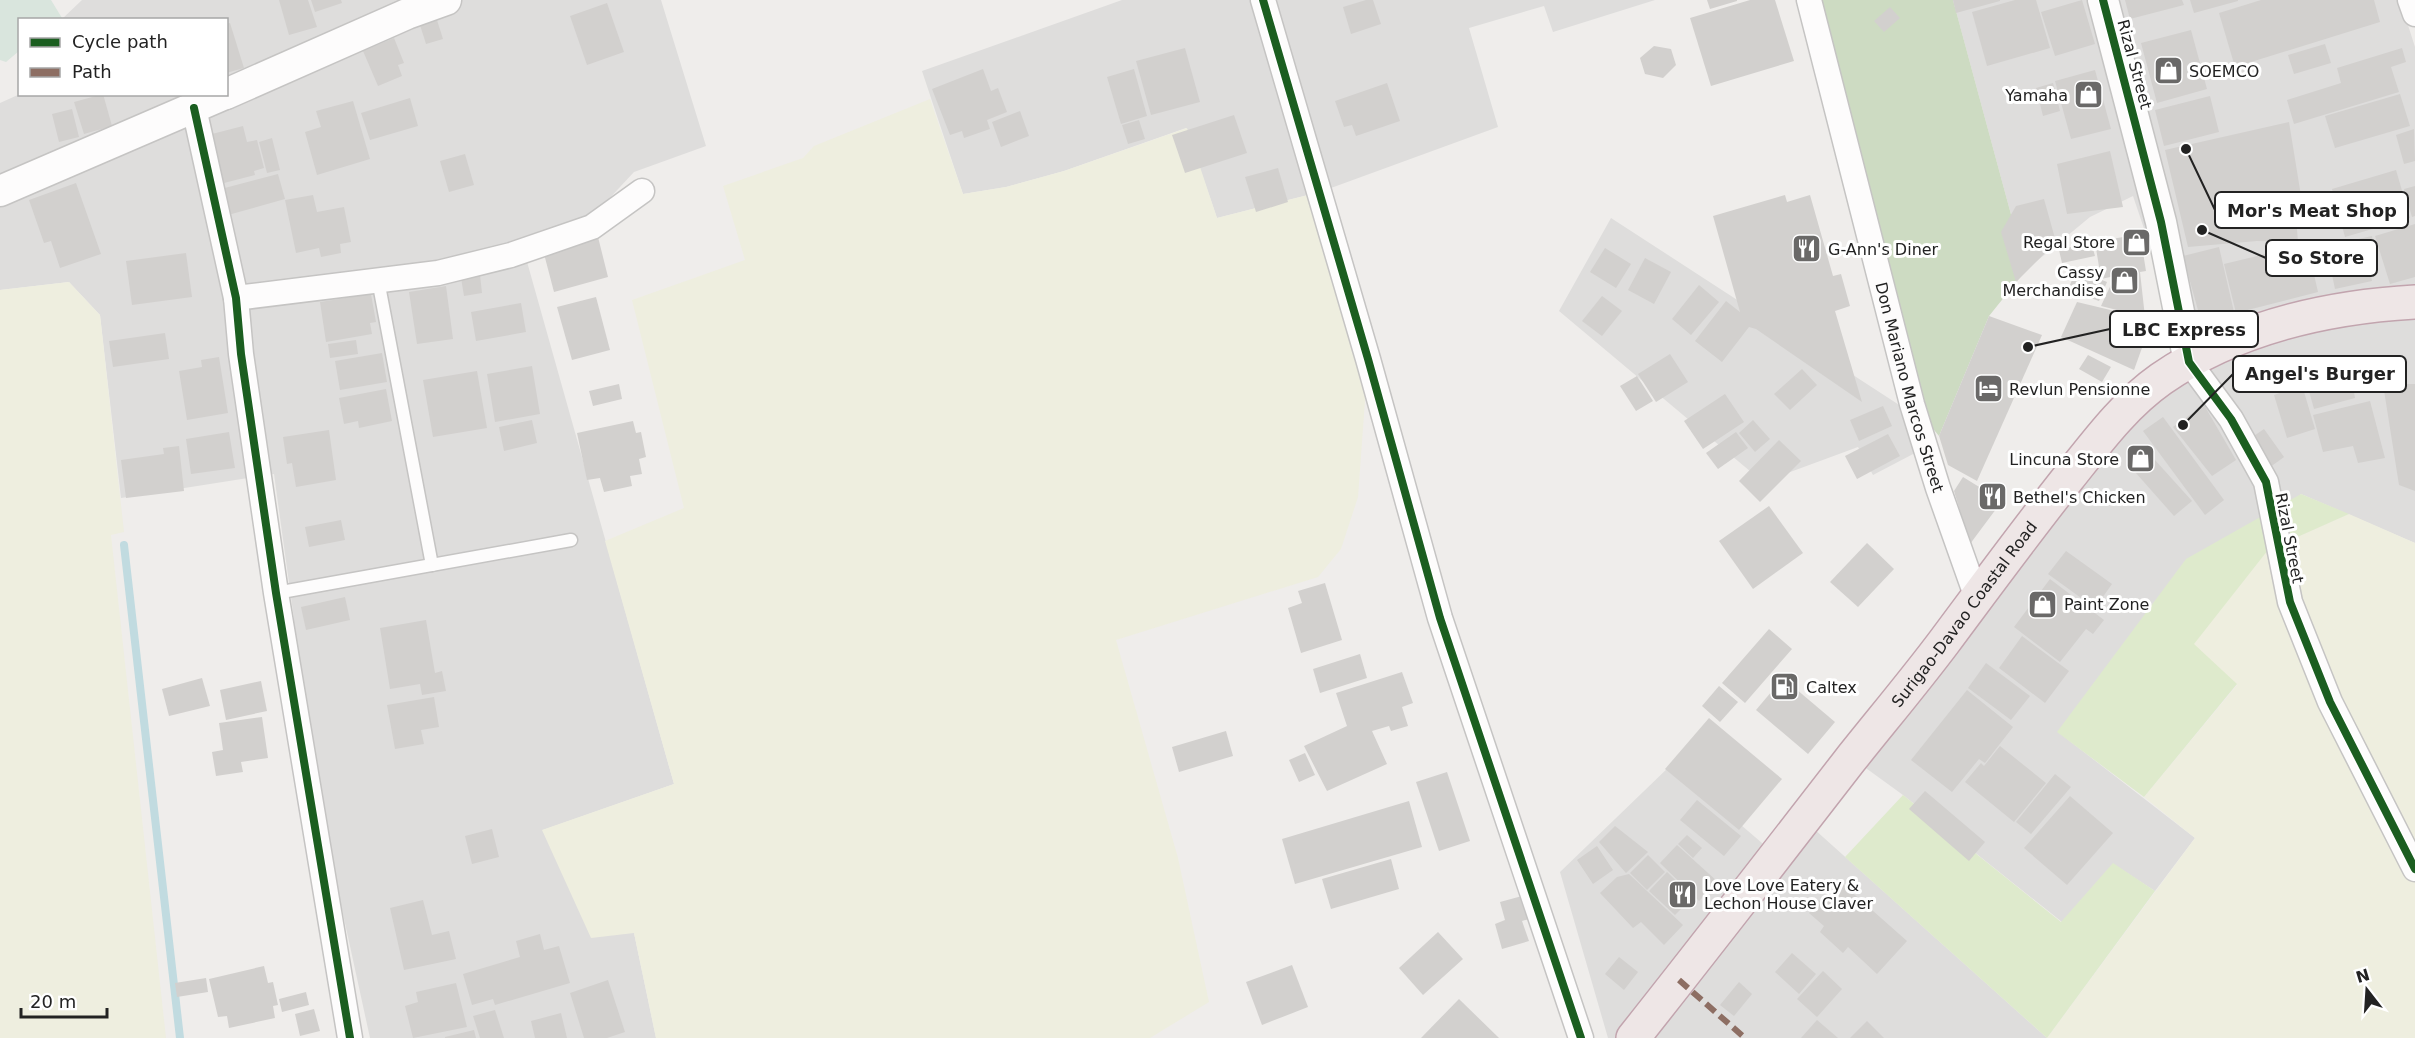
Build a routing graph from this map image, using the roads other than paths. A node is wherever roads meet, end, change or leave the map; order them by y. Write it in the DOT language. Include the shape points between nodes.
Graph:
graph roads {
  1 [pos="446,0"];
  2 [pos="1263,0"];
  3 [pos="1809,0"];
  4 [pos="2103,0"];
  5 [pos="2410,0"];
  6 [pos="2415,14"];
  7 [pos="228,93"];
  8 [pos="221,96"];
  9 [pos="194,108"];
  10 [pos="0,191"];
  11 [pos="642,191"];
  12 [pos="378,280"];
  13 [pos="236,298"];
  14 [pos="2415,302"];
  15 [pos="2189,362"];
  16 [pos="571,540"];
  17 [pos="432,565"];
  18 [pos="276,593"];
  19 [pos="1977,597"];
  20 [pos="2415,869"];
  21 [pos="350,1038"];
  22 [pos="1581,1038"];
  23 [pos="1633,1038"];
  1 -- 7 [label="street"];
  2 -- 22 [label="street" via="1440,618"];
  3 -- 19 [label="street, Don Mariano Marcos Street" via="1912,404"];
  4 -- 15 [label="street, Rizal Street" via="2157,204"];
  5 -- 6 [label="street"];
  8 -- 9 [label="street"];
  9 -- 10 [label="street"];
  9 -- 13 [label="street"];
  11 -- 12 [label="street" via="592,227 521,252 438,273"];
  12 -- 13 [label="street"];
  12 -- 17 [label="lane"];
  13 -- 18 [label="street"];
  14 -- 15 [label="highway, Surigao-Davao Coastal Road" via="2380,304 2280,324"];
  15 -- 19 [label="highway, Surigao-Davao Coastal Road" via="2160,380 2124,411"];
  15 -- 20 [label="street, Rizal Street" via="2231,419 2266,482 2290,602 2331,702"];
  16 -- 17 [label="lane"];
  17 -- 18 [label="lane"];
  18 -- 21 [label="street"];
  19 -- 23 [label="highway, Surigao-Davao Coastal Road"];
}
